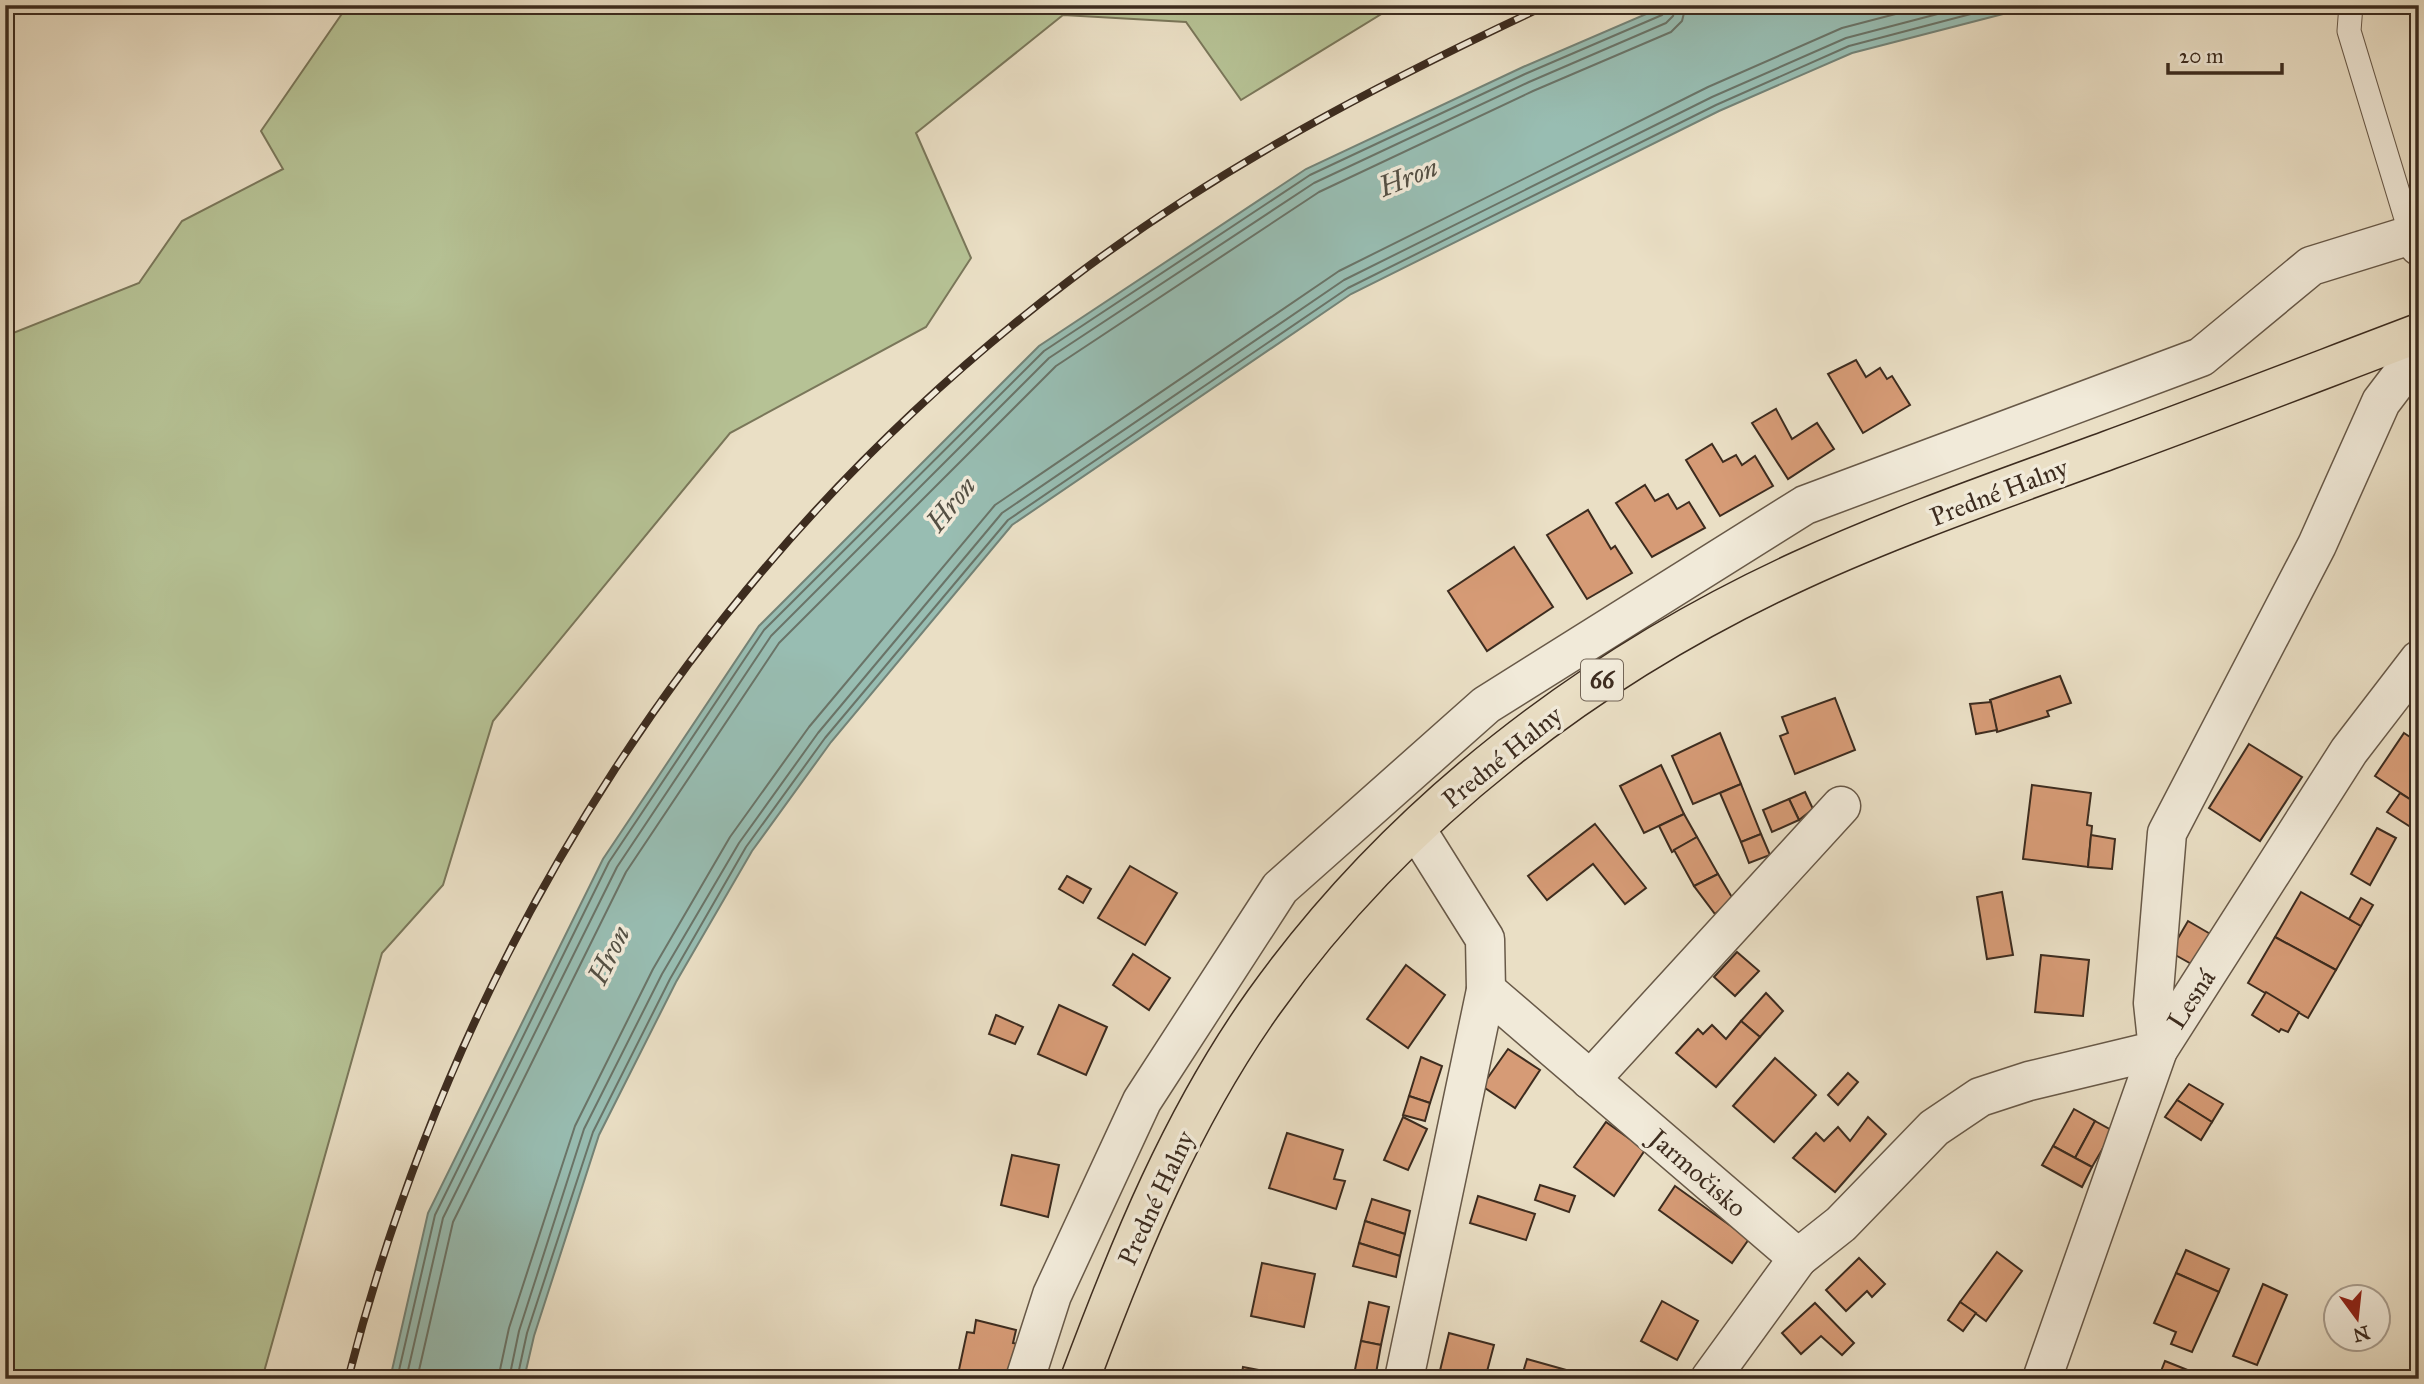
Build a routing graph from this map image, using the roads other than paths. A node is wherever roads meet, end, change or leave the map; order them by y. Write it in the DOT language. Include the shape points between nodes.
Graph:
graph roads {
  1 [pos="2351,5"];
  2 [pos="2415,240"];
  3 [pos="2419,333"];
  4 [pos="2419,352"];
  5 [pos="2419,660"];
  6 [pos="1841,806"];
  7 [pos="1416,829"];
  8 [pos="1486,990"];
  9 [pos="2158,1050"];
  10 [pos="1590,1080"];
  11 [pos="1798,1258"];
  12 [pos="1025,1379"];
  13 [pos="1080,1379"];
  14 [pos="1404,1379"];
  15 [pos="1710,1379"];
  16 [pos="2042,1379"];
  1 -- 2 [label="lane" via="2349,32"];
  2 -- 12 [label="street" via="2311,266 2201,357 1805,505 1486,705 1280,888 1142,1101 1052,1295"];
  3 -- 7 [label="main road, Predné Halny / 66" via="1798,571 1607,677 1492,761"];
  4 -- 9 [label="street" via="2381,402 2317,545 2167,832 2153,1003"];
  5 -- 9 [label="street, Lesná" via="2349,751"];
  6 -- 10 [label="street"];
  7 -- 8 [label="street" via="1485,939"];
  7 -- 13 [label="main road, Predné Halny / 66" via="1306,948 1262,1004 1221,1069 1138,1230"];
  8 -- 10 [label="street, Jarmočisko"];
  8 -- 14 [label="street"];
  9 -- 11 [label="street" via="1980,1097 1934,1128 1841,1224"];
  9 -- 16 [label="street, Lesná"];
  10 -- 11 [label="street, Jarmočisko"];
  11 -- 15 [label="street"];
}
